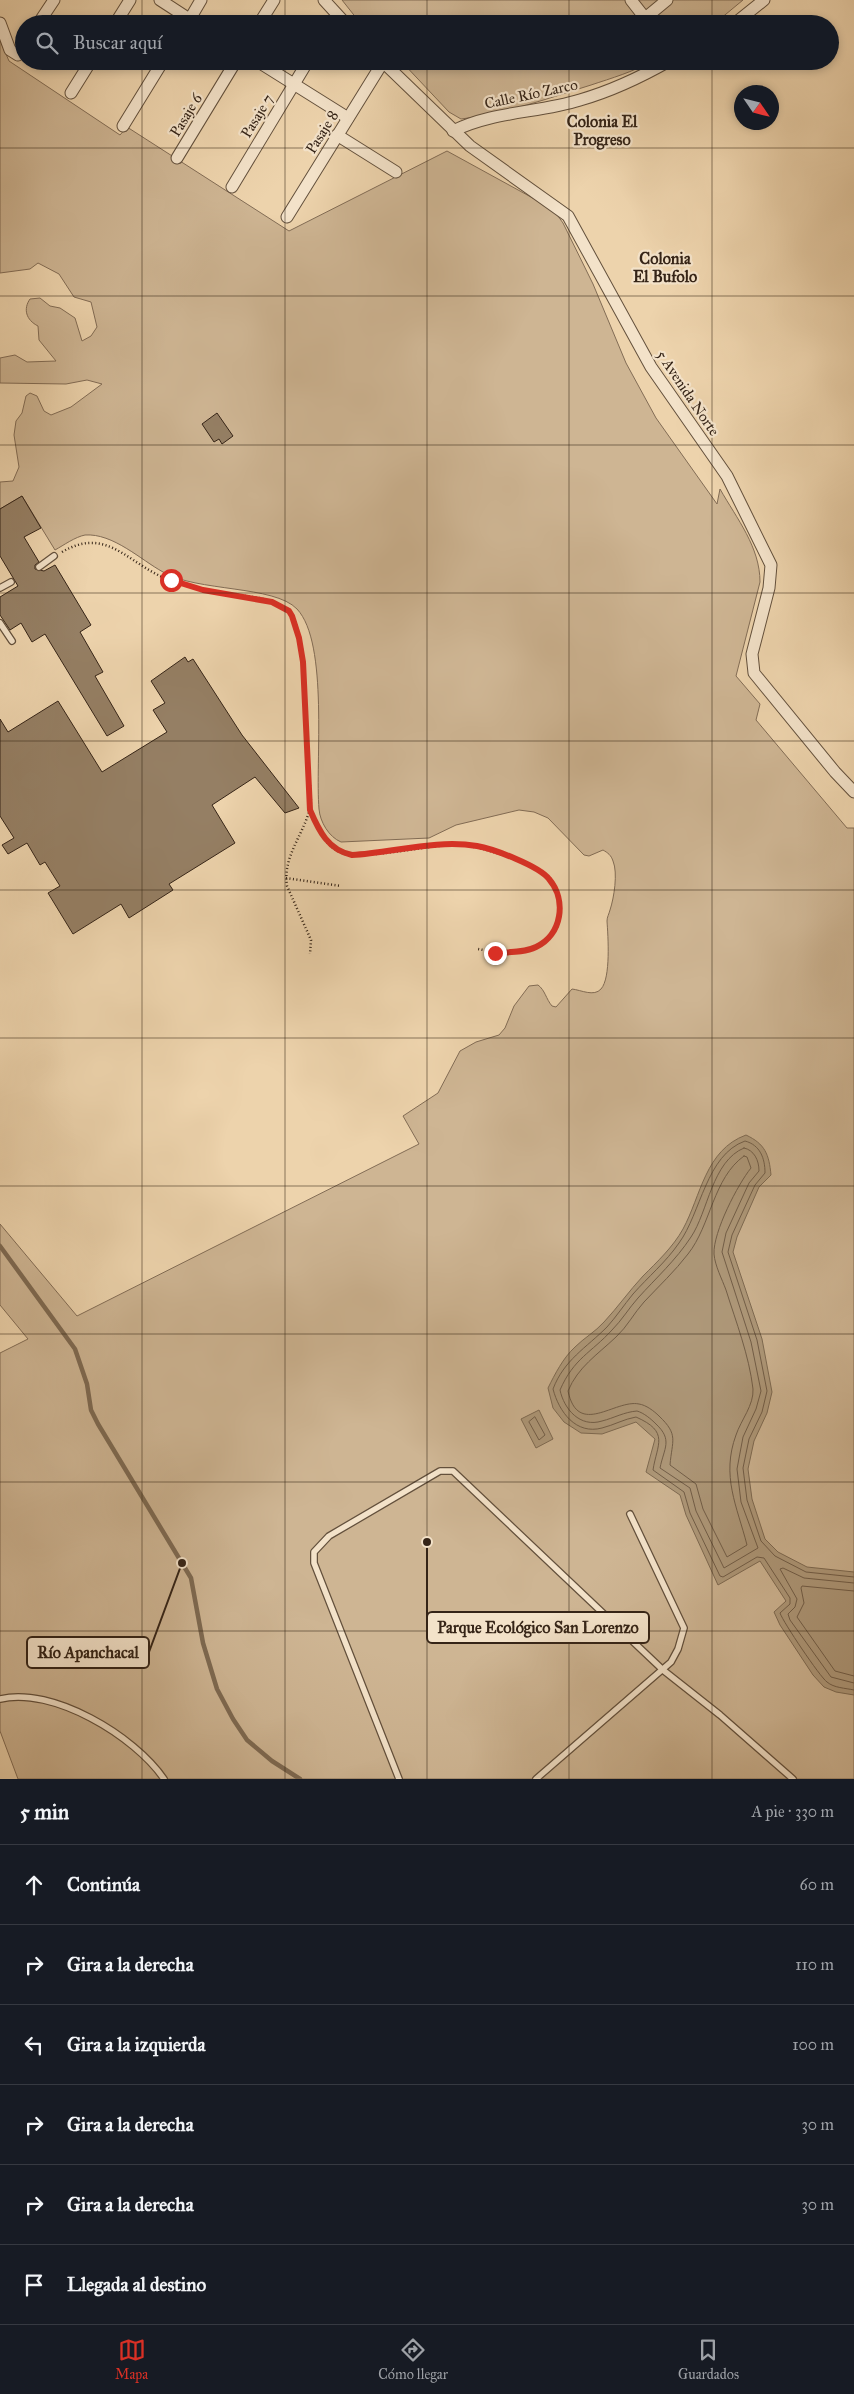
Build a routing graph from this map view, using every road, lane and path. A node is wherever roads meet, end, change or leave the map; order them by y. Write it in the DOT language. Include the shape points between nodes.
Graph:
graph roads {
  1 [pos="54,0"];
  2 [pos="130,0"];
  3 [pos="160,0"];
  4 [pos="201,0"];
  5 [pos="274,0"];
  6 [pos="324,0"];
  7 [pos="631,0"];
  8 [pos="667,0"];
  9 [pos="764,0"];
  10 [pos="44,15"];
  11 [pos="121,15"];
  12 [pos="181,15"];
  13 [pos="194,15"];
  14 [pos="265,15"];
  15 [pos="331,15"];
  16 [pos="638,15"];
  17 [pos="648,15"];
  18 [pos="745,15"];
  19 [pos="0,23"];
  20 [pos="15,50"];
  21 [pos="85,70"];
  22 [pos="157,70"];
  23 [pos="231,70"];
  24 [pos="271,70"];
  25 [pos="303,70"];
  26 [pos="377,70"];
  27 [pos="390,70"];
  28 [pos="654,70"];
  29 [pos="294,84"];
  30 [pos="71,93"];
  31 [pos="348,118"];
  32 [pos="123,126"];
  33 [pos="453,131"];
  34 [pos="338,136"];
  35 [pos="178,158"];
  36 [pos="396,172"];
  37 [pos="232,187"];
  38 [pos="286,217"];
  39 [pos="54,556"];
  40 [pos="39,567"];
  41 [pos="11,582"];
  42 [pos="0,588"];
  43 [pos="0,623"];
  44 [pos="12,641"];
  45 [pos="854,792"];
  46 [pos="310,810"];
  47 [pos="285,878"];
  48 [pos="342,886"];
  49 [pos="478,949"];
  50 [pos="310,954"];
  51 [pos="630,1514"];
  52 [pos="663,1670"];
  53 [pos="0,1699"];
  54 [pos="164,1779"];
  55 [pos="399,1779"];
  56 [pos="536,1779"];
  57 [pos="793,1779"];
  1 -- 10 [label="street"];
  2 -- 11 [label="street"];
  3 -- 12 [label="street"];
  4 -- 13 [label="street"];
  5 -- 14 [label="street"];
  6 -- 15 [label="street"];
  7 -- 16 [label="street"];
  8 -- 17 [label="street"];
  9 -- 18 [label="street"];
  19 -- 20 [label="street" via="10,50"];
  21 -- 30 [label="street"];
  22 -- 32 [label="street"];
  23 -- 35 [label="street, Pasaje 6"];
  24 -- 29 [label="street"];
  25 -- 29 [label="street, Pasaje 7"];
  26 -- 31 [label="street, Pasaje 8"];
  27 -- 33 [label="street, 5 Avenida Norte"];
  28 -- 33 [label="street, Calle Río Zarco" via="580,100 489,118"];
  29 -- 31 [label="street"];
  29 -- 37 [label="street, Pasaje 7"];
  31 -- 34 [label="street, Pasaje 8"];
  33 -- 45 [label="street, 5 Avenida Norte" via="488,160 568,216 651,367 727,476 771,565 769,588 752,654 754,673"];
  34 -- 36 [label="street"];
  34 -- 38 [label="street, Pasaje 8"];
  39 -- 40 [label="lane"];
  39 -- 46 [label="path" via="75,544 94,542 114,547 165,578 203,590 272,602 289,611 303,662"];
  41 -- 42 [label="lane"];
  43 -- 44 [label="lane"];
  46 -- 47 [label="path" via="289,856"];
  46 -- 49 [label="path" via="319,832 342,853 360,855 451,845 478,846 532,866 549,878 556,890 560,909 558,923 549,938 535,948 516,952 495,953"];
  47 -- 48 [label="path"];
  47 -- 50 [label="path" via="311,940"];
  51 -- 52 [label="lane" via="684,1628 678,1649"];
  52 -- 55 [label="lane" via="453,1471 440,1471 329,1536 314,1552 314,1563"];
  52 -- 56 [label="lane"];
  52 -- 57 [label="lane"];
  53 -- 54 [label="lane" via="28,1696 50,1700 118,1733 144,1754"];
}
